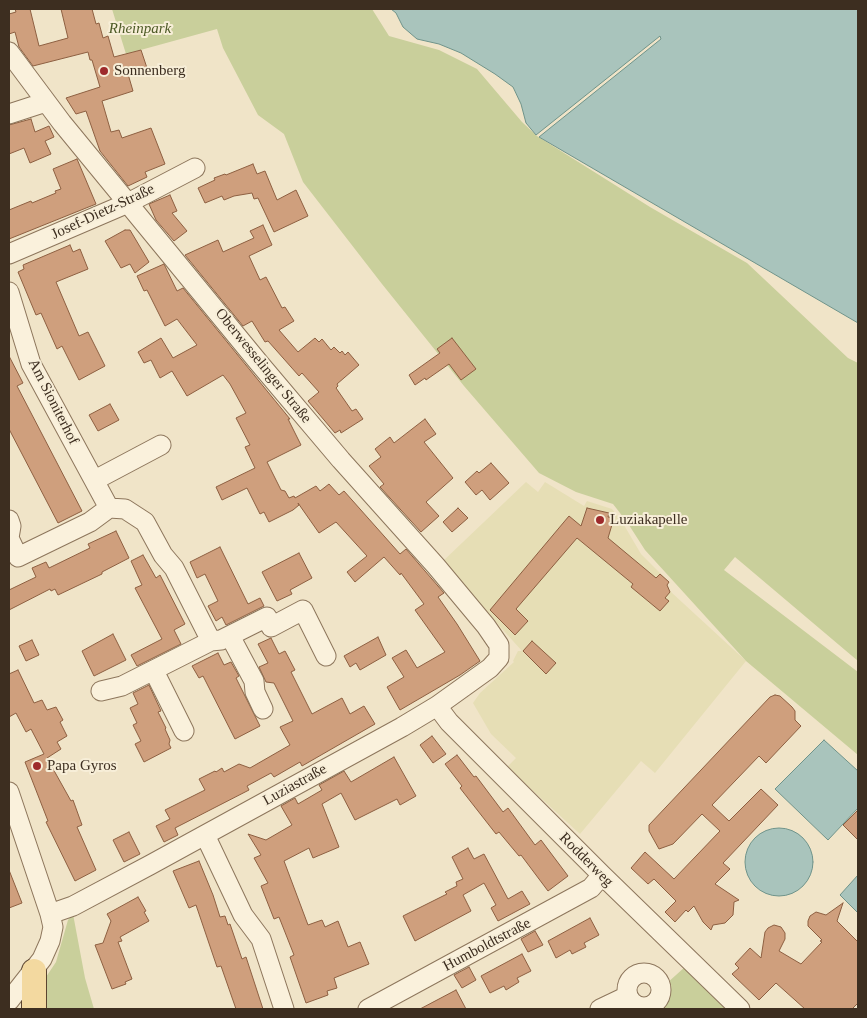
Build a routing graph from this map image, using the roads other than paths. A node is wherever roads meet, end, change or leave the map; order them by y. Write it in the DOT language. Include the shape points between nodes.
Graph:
graph roads {
  1 [pos="9,52"];
  2 [pos="46,102"];
  3 [pos="9,114"];
  4 [pos="195,168"];
  5 [pos="128,203"];
  6 [pos="9,254"];
  7 [pos="9,292"];
  8 [pos="162,445"];
  9 [pos="94,480"];
  10 [pos="109,508"];
  11 [pos="9,520"];
  12 [pos="9,538"];
  13 [pos="486,626"];
  14 [pos="230,636"];
  15 [pos="211,641"];
  16 [pos="326,656"];
  17 [pos="154,671"];
  18 [pos="101,691"];
  19 [pos="437,706"];
  20 [pos="263,709"];
  21 [pos="184,731"];
  22 [pos="9,792"];
  23 [pos="205,835"];
  24 [pos="602,875"];
  25 [pos="50,914"];
  26 [pos="34,971"];
  27 [pos="628,997"];
  28 [pos="9,1001"];
  29 [pos="34,1009"];
  30 [pos="284,1009"];
  31 [pos="368,1009"];
  32 [pos="600,1009"];
  33 [pos="740,1009"];
  1 -- 2 [label="street, Oberwesselinger Straße"];
  2 -- 3 [label="street"];
  2 -- 5 [label="street, Oberwesselinger Straße"];
  4 -- 5 [label="street, Josef-Dietz-Straße"];
  5 -- 6 [label="street, Josef-Dietz-Straße"];
  5 -- 13 [label="street, Oberwesselinger Straße" via="341,460"];
  7 -- 9 [label="street, Am Sioniterhof" via="31,364"];
  8 -- 9 [label="street"];
  9 -- 10 [label="street, Am Sioniterhof"];
  10 -- 12 [label="street" via="90,522 18,557"];
  10 -- 15 [label="street" via="126,509 145,522 162,555 174,568"];
  11 -- 12 [label="street" via="12,526"];
  13 -- 19 [label="street, Luziastraße" via="499,645 499,658 479,677"];
  14 -- 15 [label="street"];
  14 -- 16 [label="street" via="267,617 271,627 303,610"];
  14 -- 20 [label="street" via="254,681"];
  15 -- 17 [label="street"];
  17 -- 18 [label="street" via="122,686"];
  17 -- 21 [label="street"];
  19 -- 23 [label="street, Luziastraße"];
  19 -- 24 [label="street, Rodderweg" via="449,722"];
  22 -- 25 [label="street"];
  23 -- 25 [label="street, Luziastraße" via="73,906"];
  23 -- 30 [label="street" via="243,915 261,939"];
  24 -- 31 [label="street, Humboldtstraße" via="591,888"];
  24 -- 33 [label="street, Rodderweg"];
  25 -- 26 [label="street" via="50,941"];
  26 -- 28 [label="street"];
  26 -- 29 [label="main road"];
  27 -- 32 [label="street"];
}
